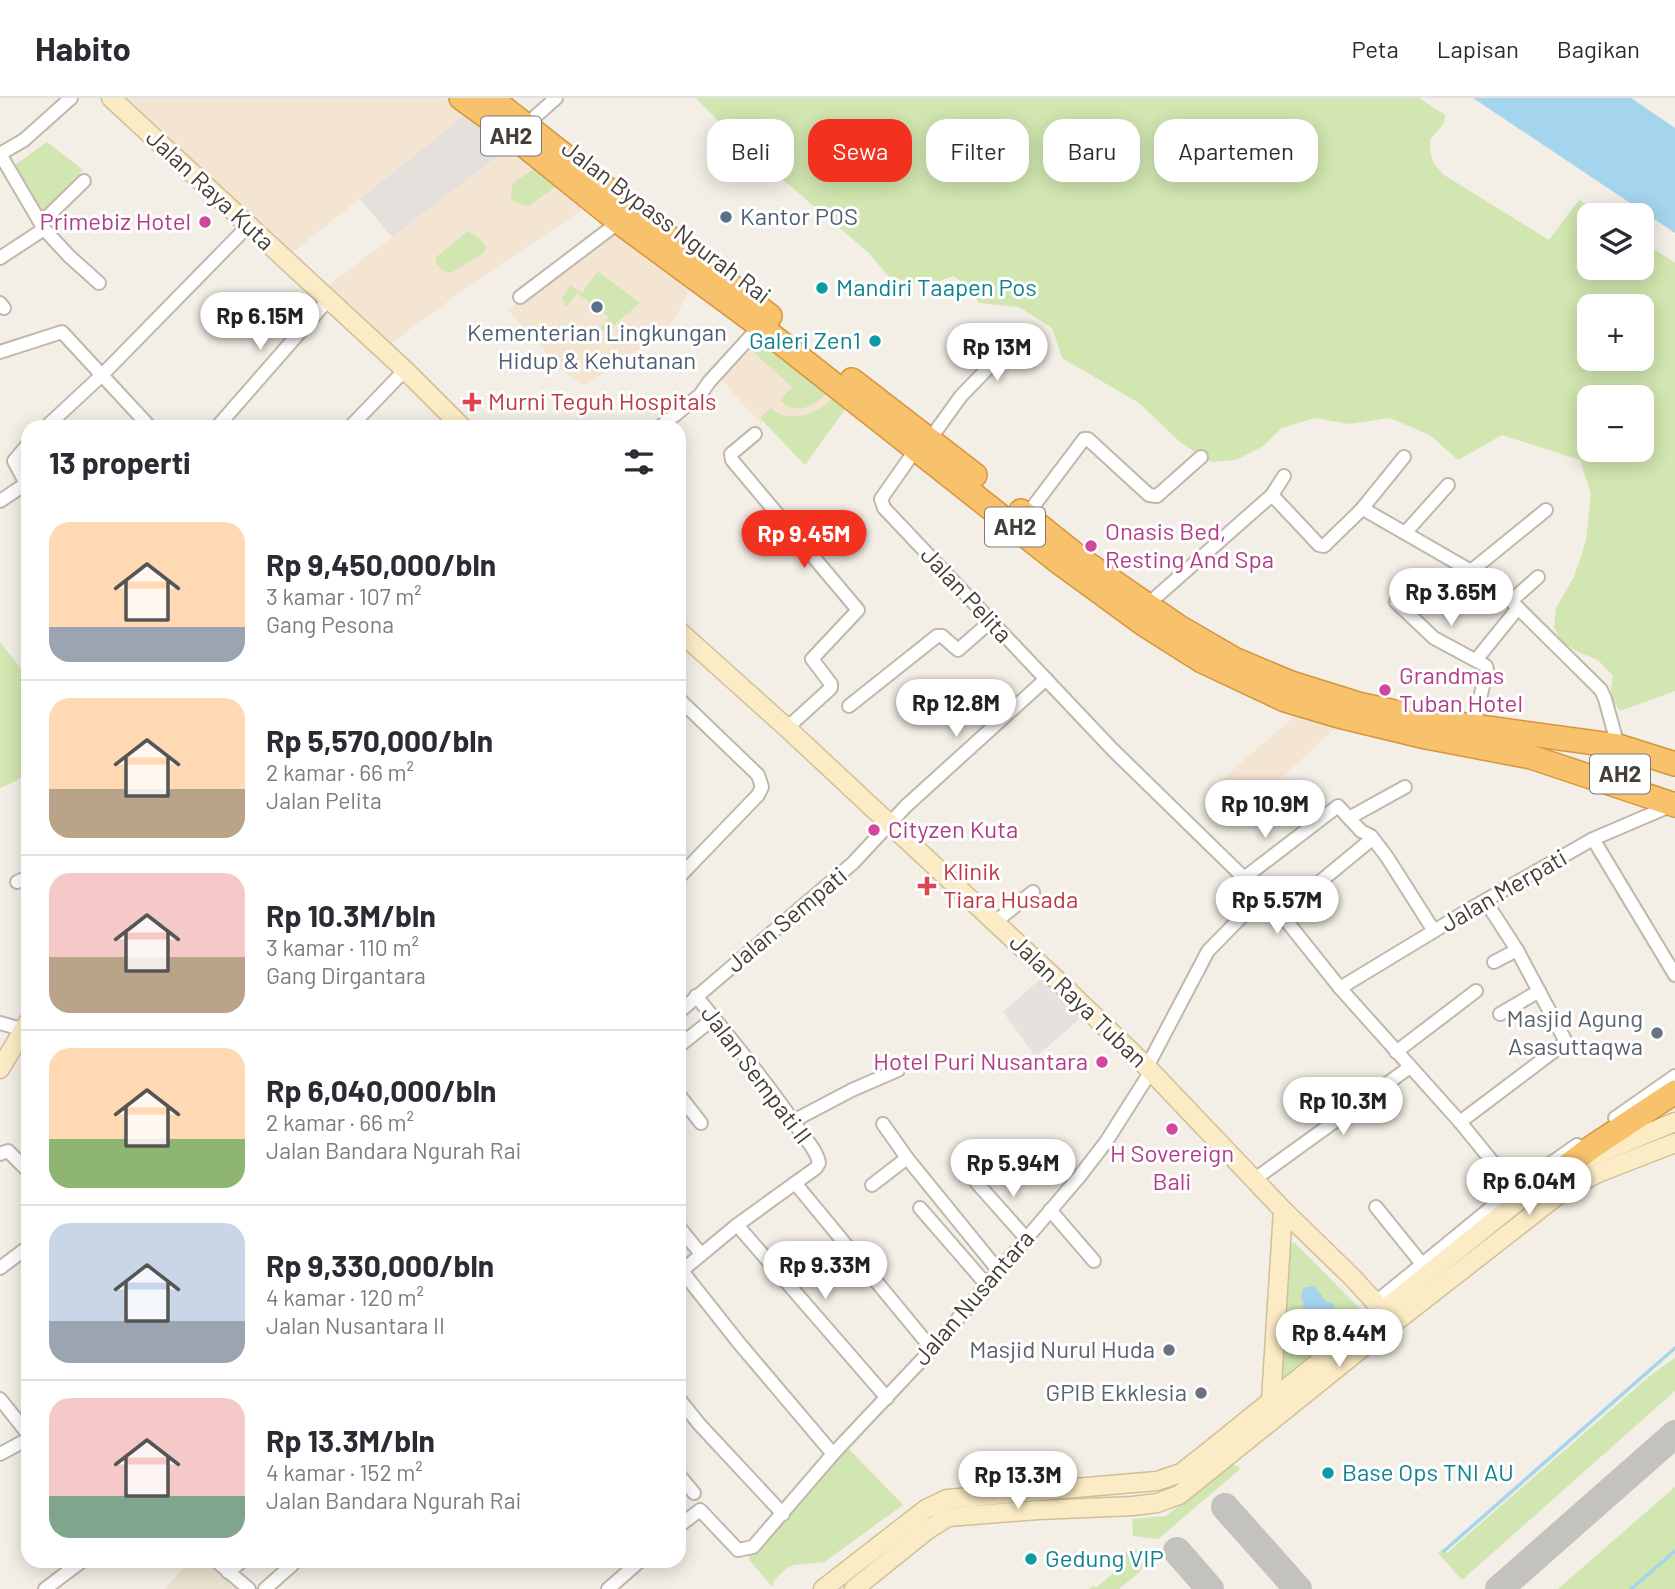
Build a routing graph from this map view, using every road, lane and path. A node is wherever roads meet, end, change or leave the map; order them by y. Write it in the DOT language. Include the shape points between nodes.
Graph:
graph roads {
  1 [pos="71,98"];
  2 [pos="111,98"];
  3 [pos="461,98"];
  4 [pos="492,98"];
  5 [pos="556,98"];
  6 [pos="526,125"];
  7 [pos="0,154"];
  8 [pos="566,167"];
  9 [pos="84,181"];
  10 [pos="619,222"];
  11 [pos="42,226"];
  12 [pos="249,226"];
  13 [pos="0,258"];
  14 [pos="99,283"];
  15 [pos="520,296"];
  16 [pos="328,300"];
  17 [pos="760,327"];
  18 [pos="1022,333"];
  19 [pos="0,352"];
  20 [pos="405,370"];
  21 [pos="103,374"];
  22 [pos="54,420"];
  23 [pos="144,420"];
  24 [pos="223,420"];
  25 [pos="357,420"];
  26 [pos="454,420"];
  27 [pos="669,420"];
  28 [pos="755,434"];
  29 [pos="923,444"];
  30 [pos="21,451"];
  31 [pos="1201,457"];
  32 [pos="1404,457"];
  33 [pos="21,474"];
  34 [pos="1284,476"];
  35 [pos="1448,485"];
  36 [pos="21,489"];
  37 [pos="1272,495"];
  38 [pos="0,501"];
  39 [pos="1361,510"];
  40 [pos="1546,510"];
  41 [pos="1026,516"];
  42 [pos="1405,533"];
  43 [pos="1471,571"];
  44 [pos="1538,577"];
  45 [pos="1396,601"];
  46 [pos="1515,604"];
  47 [pos="1147,605"];
  48 [pos="990,622"];
  49 [pos="686,642"];
  50 [pos="1476,660"];
  51 [pos="1046,679"];
  52 [pos="849,706"];
  53 [pos="686,708"];
  54 [pos="1473,726"];
  55 [pos="787,728"];
  56 [pos="1618,746"];
  57 [pos="1535,747"];
  58 [pos="1675,764"];
  59 [pos="1675,781"];
  60 [pos="1405,788"];
  61 [pos="1674,802"];
  62 [pos="1349,818"];
  63 [pos="890,823"];
  64 [pos="1593,839"];
  65 [pos="1367,843"];
  66 [pos="686,870"];
  67 [pos="1244,878"];
  68 [pos="1032,892"];
  69 [pos="1262,896"];
  70 [pos="1486,902"];
  71 [pos="1281,914"];
  72 [pos="995,922"];
  73 [pos="1434,931"];
  74 [pos="1517,950"];
  75 [pos="1494,962"];
  76 [pos="1674,973"];
  77 [pos="1340,988"];
  78 [pos="1476,991"];
  79 [pos="1539,991"];
  80 [pos="696,996"];
  81 [pos="686,1005"];
  82 [pos="1500,1014"];
  83 [pos="714,1018"];
  84 [pos="0,1023"];
  85 [pos="21,1029"];
  86 [pos="21,1038"];
  87 [pos="686,1040"];
  88 [pos="1396,1052"];
  89 [pos="1410,1067"];
  90 [pos="0,1069"];
  91 [pos="1149,1069"];
  92 [pos="898,1070"];
  93 [pos="1675,1076"];
  94 [pos="1675,1092"];
  95 [pos="686,1107"];
  96 [pos="793,1121"];
  97 [pos="1460,1122"];
  98 [pos="1675,1122"];
  99 [pos="701,1123"];
  100 [pos="883,1124"];
  101 [pos="1589,1143"];
  102 [pos="1675,1143"];
  103 [pos="0,1154"];
  104 [pos="907,1158"];
  105 [pos="21,1164"];
  106 [pos="1562,1170"];
  107 [pos="1255,1179"];
  108 [pos="976,1182"];
  109 [pos="795,1183"];
  110 [pos="872,1185"];
  111 [pos="1518,1193"];
  112 [pos="1376,1207"];
  113 [pos="920,1208"];
  114 [pos="1050,1210"];
  115 [pos="1283,1210"];
  116 [pos="737,1225"];
  117 [pos="686,1236"];
  118 [pos="1025,1237"];
  119 [pos="21,1252"];
  120 [pos="701,1254"];
  121 [pos="1094,1261"];
  122 [pos="1422,1264"];
  123 [pos="686,1267"];
  124 [pos="0,1268"];
  125 [pos="998,1270"];
  126 [pos="686,1279"];
  127 [pos="986,1284"];
  128 [pos="1384,1311"];
  129 [pos="932,1349"];
  130 [pos="887,1398"];
  131 [pos="0,1399"];
  132 [pos="1271,1400"];
  133 [pos="686,1408"];
  134 [pos="21,1427"];
  135 [pos="21,1440"];
  136 [pos="0,1454"];
  137 [pos="833,1454"];
  138 [pos="686,1483"];
  139 [pos="1098,1486"];
  140 [pos="694,1493"];
  141 [pos="1100,1507"];
  142 [pos="783,1514"];
  143 [pos="686,1520"];
  144 [pos="73,1568"];
  145 [pos="224,1568"];
  146 [pos="233,1568"];
  147 [pos="289,1568"];
  148 [pos="632,1568"];
  149 [pos="865,1568"];
  150 [pos="228,1572"];
  151 [pos="45,1589"];
  152 [pos="249,1589"];
  153 [pos="265,1589"];
  154 [pos="608,1589"];
  155 [pos="823,1589"];
  156 [pos="854,1589"];
  1 -- 7 [label="street" via="24,140"];
  2 -- 12 [label="main road, Jalan Raya Kuta"];
  3 -- 8 [label="highway, Jalan Bypass Ngurah Rai / AH2"];
  4 -- 6 [label="highway, Jalan Bypass Ngurah Rai / AH2"];
  5 -- 6 [label="street"];
  6 -- 8 [label="highway, Jalan Bypass Ngurah Rai / AH2"];
  7 -- 11 [label="street"];
  8 -- 10 [label="highway, Jalan Bypass Ngurah Rai / AH2"];
  8 -- 29 [label="highway, Jalan Bypass Ngurah Rai / AH2"];
  9 -- 11 [label="street"];
  10 -- 15 [label="street"];
  10 -- 17 [label="highway, Jalan Bypass Ngurah Rai / AH2"];
  11 -- 13 [label="street"];
  11 -- 14 [label="street"];
  12 -- 16 [label="main road, Jalan Raya Kuta"];
  12 -- 21 [label="street"];
  16 -- 20 [label="main road, Jalan Raya Kuta"];
  16 -- 24 [label="street"];
  17 -- 27 [label="street" via="700,396"];
  17 -- 29 [label="highway, Jalan Bypass Ngurah Rai / AH2"];
  18 -- 29 [label="street" via="961,396"];
  19 -- 21 [label="street" via="60,331"];
  20 -- 25 [label="street"];
  20 -- 26 [label="main road, Jalan Raya Kuta"];
  21 -- 22 [label="street"];
  21 -- 23 [label="street"];
  28 -- 55 [label="street" via="731,454 732,460 858,610 812,659 831,688"];
  29 -- 41 [label="highway, Jalan Bypass Ngurah Rai / AH2"];
  29 -- 48 [label="street, Jalan Pelita" via="881,503"];
  29 -- 57 [label="highway, Jalan Bypass Ngurah Rai / AH2" via="1060,563 1145,625 1242,681 1285,700 1426,737"];
  30 -- 33 [label="street" via="14,461"];
  31 -- 41 [label="street" via="1157,496 1149,495 1084,439"];
  32 -- 39 [label="street"];
  34 -- 37 [label="street"];
  35 -- 42 [label="street"];
  36 -- 38 [label="street"];
  37 -- 39 [label="street" via="1320,546"];
  37 -- 47 [label="street"];
  39 -- 42 [label="street"];
  40 -- 43 [label="street"];
  41 -- 47 [label="highway, Jalan Bypass Ngurah Rai / AH2"];
  42 -- 43 [label="street"];
  43 -- 46 [label="street"];
  44 -- 46 [label="street"];
  45 -- 50 [label="street" via="1434,638"];
  46 -- 50 [label="street"];
  46 -- 56 [label="street" via="1601,690"];
  47 -- 54 [label="highway, Jalan Bypass Ngurah Rai / AH2" via="1211,647 1291,683 1358,704"];
  48 -- 51 [label="street, Jalan Pelita"];
  48 -- 52 [label="street" via="958,650 937,636"];
  49 -- 55 [label="main road, Jalan Raya Tuban"];
  50 -- 54 [label="street" via="1487,670"];
  51 -- 63 [label="street, Jalan Sempati"];
  51 -- 67 [label="street, Jalan Pelita"];
  53 -- 66 [label="street" via="758,775 762,787"];
  54 -- 57 [label="highway, Jalan Bypass Ngurah Rai / AH2"];
  55 -- 63 [label="main road, Jalan Raya Tuban"];
  56 -- 57 [label="highway"];
  56 -- 58 [label="highway"];
  57 -- 59 [label="highway, AH2" via="1614,758"];
  57 -- 61 [label="highway"];
  60 -- 62 [label="street"];
  61 -- 64 [label="street, Jalan Merpati"];
  62 -- 67 [label="street" via="1337,806"];
  62 -- 73 [label="street" via="1387,857"];
  63 -- 72 [label="main road, Jalan Raya Tuban"];
  63 -- 80 [label="street, Jalan Sempati" via="853,863"];
  64 -- 70 [label="street, Jalan Merpati"];
  64 -- 76 [label="street"];
  65 -- 71 [label="street"];
  67 -- 69 [label="street, Jalan Pelita"];
  68 -- 72 [label="street"];
  69 -- 71 [label="street, Jalan Pelita"];
  69 -- 91 [label="street, Jalan Nusantara" via="1208,951"];
  70 -- 73 [label="street, Jalan Merpati"];
  70 -- 74 [label="street"];
  71 -- 77 [label="street, Jalan Pelita"];
  72 -- 91 [label="main road, Jalan Raya Tuban"];
  73 -- 77 [label="street, Jalan Merpati"];
  74 -- 75 [label="street"];
  74 -- 79 [label="street"];
  77 -- 88 [label="street, Jalan Pelita"];
  78 -- 88 [label="street"];
  79 -- 82 [label="street"];
  79 -- 97 [label="street" via="1566,1042"];
  80 -- 81 [label="street, Jalan Sempati"];
  80 -- 83 [label="street, Jalan Sempati II"];
  83 -- 87 [label="street"];
  83 -- 96 [label="street, Jalan Sempati II"];
  84 -- 85 [label="street"];
  86 -- 90 [label="main road"];
  88 -- 89 [label="street, Jalan Pelita"];
  89 -- 97 [label="street, Jalan Pelita"];
  89 -- 107 [label="street"];
  91 -- 107 [label="main road, Jalan Raya Tuban"];
  91 -- 114 [label="street, Jalan Nusantara" via="1105,1142"];
  92 -- 96 [label="street"];
  93 -- 101 [label="street"];
  94 -- 101 [label="highway"];
  95 -- 99 [label="street"];
  96 -- 109 [label="street, Jalan Sempati II" via="819,1161"];
  97 -- 111 [label="street, Jalan Pelita"];
  98 -- 106 [label="main road"];
  100 -- 104 [label="street"];
  101 -- 106 [label="highway"];
  101 -- 111 [label="street"];
  102 -- 128 [label="main road" via="1562,1192"];
  103 -- 105 [label="street" via="8,1151"];
  104 -- 110 [label="street"];
  104 -- 125 [label="street"];
  106 -- 111 [label="main road"];
  107 -- 115 [label="main road, Jalan Raya Tuban"];
  108 -- 118 [label="street"];
  109 -- 116 [label="street"];
  109 -- 129 [label="street"];
  111 -- 122 [label="street"];
  111 -- 128 [label="main road"];
  112 -- 122 [label="street"];
  113 -- 127 [label="street"];
  114 -- 118 [label="street, Jalan Nusantara"];
  114 -- 121 [label="street"];
  115 -- 128 [label="main road, Jalan Raya Tuban"];
  115 -- 132 [label="main road"];
  116 -- 120 [label="street"];
  116 -- 130 [label="street"];
  117 -- 120 [label="street"];
  118 -- 125 [label="street, Jalan Nusantara"];
  119 -- 124 [label="street"];
  120 -- 123 [label="street"];
  122 -- 128 [label="street"];
  125 -- 127 [label="street, Jalan Nusantara"];
  126 -- 137 [label="street"];
  127 -- 129 [label="street, Jalan Nusantara"];
  128 -- 132 [label="main road"];
  128 -- 141 [label="main road" via="1179,1495 1157,1503"];
  129 -- 130 [label="street, Jalan Nusantara"];
  130 -- 137 [label="street, Jalan Nusantara"];
  131 -- 134 [label="street"];
  132 -- 139 [label="main road" via="1173,1478"];
  133 -- 142 [label="street"];
  135 -- 136 [label="street"];
  137 -- 142 [label="street, Jalan Nusantara"];
  138 -- 140 [label="street"];
  139 -- 141 [label="main road"];
  139 -- 149 [label="main road" via="947,1499 926,1508"];
  141 -- 149 [label="main road" via="948,1517"];
  142 -- 143 [label="street, Jalan Nusantara" via="746,1550 735,1548 702,1511"];
  144 -- 151 [label="street"];
  145 -- 150 [label="street"];
  146 -- 150 [label="street"];
  147 -- 153 [label="street"];
  148 -- 154 [label="street"];
  149 -- 155 [label="main road"];
  149 -- 156 [label="main road"];
  150 -- 152 [label="street"];
}
